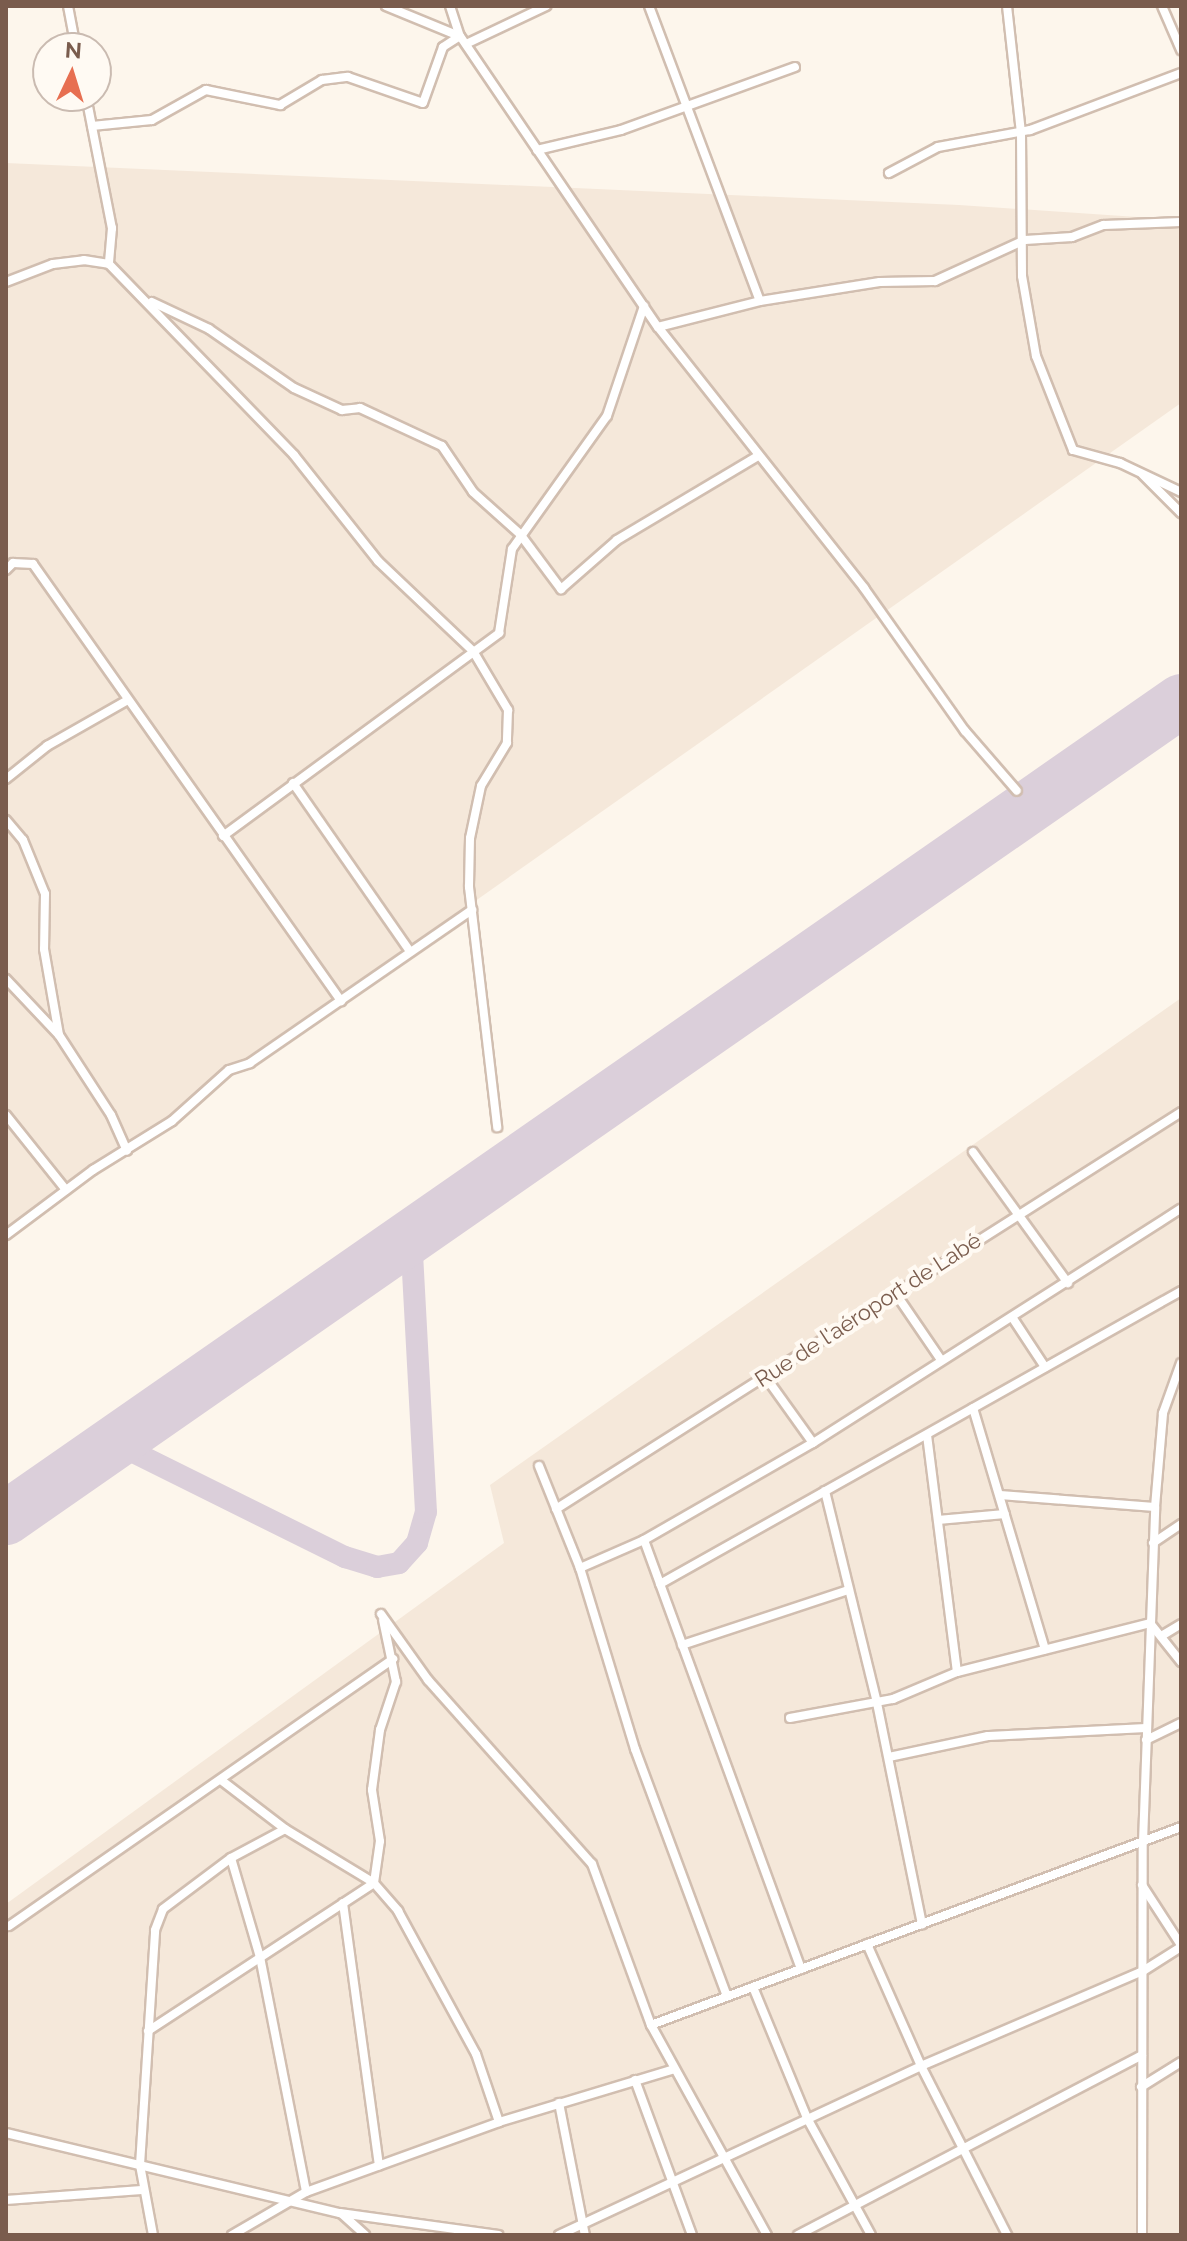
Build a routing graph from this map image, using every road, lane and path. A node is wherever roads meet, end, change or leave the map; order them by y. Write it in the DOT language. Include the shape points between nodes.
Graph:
graph roads {
  1 [pos="68,6"];
  2 [pos="386,6"];
  3 [pos="450,6"];
  4 [pos="546,6"];
  5 [pos="649,6"];
  6 [pos="1007,6"];
  7 [pos="1162,6"];
  8 [pos="73,32"];
  9 [pos="463,40"];
  10 [pos="1181,50"];
  11 [pos="795,67"];
  12 [pos="1181,73"];
  13 [pos="686,104"];
  14 [pos="89,112"];
  15 [pos="92,126"];
  16 [pos="1021,132"];
  17 [pos="537,150"];
  18 [pos="889,173"];
  19 [pos="1181,222"];
  20 [pos="1025,240"];
  21 [pos="109,264"];
  22 [pos="6,282"];
  23 [pos="150,301"];
  24 [pos="760,301"];
  25 [pos="644,306"];
  26 [pos="658,327"];
  27 [pos="758,456"];
  28 [pos="1140,472"];
  29 [pos="1181,492"];
  30 [pos="1181,513"];
  31 [pos="520,534"];
  32 [pos="6,570"];
  33 [pos="473,651"];
  34 [pos="126,701"];
  35 [pos="6,779"];
  36 [pos="293,783"];
  37 [pos="1017,791"];
  38 [pos="6,820"];
  39 [pos="223,836"];
  40 [pos="472,910"];
  41 [pos="409,950"];
  42 [pos="6,979"];
  43 [pos="341,1001"];
  44 [pos="59,1035"];
  45 [pos="1181,1112"];
  46 [pos="6,1115"];
  47 [pos="497,1127"];
  48 [pos="127,1151"];
  49 [pos="973,1152"];
  50 [pos="66,1190"];
  51 [pos="1181,1209"];
  52 [pos="1021,1213"];
  53 [pos="6,1235"];
  54 [pos="1068,1283"];
  55 [pos="1181,1291"];
  56 [pos="896,1294"];
  57 [pos="1012,1317"];
  58 [pos="941,1360"];
  59 [pos="1181,1363"];
  60 [pos="1045,1367"];
  61 [pos="765,1376"];
  62 [pos="973,1408"];
  63 [pos="927,1435"];
  64 [pos="813,1443"];
  65 [pos="539,1466"];
  66 [pos="825,1491"];
  67 [pos="1000,1495"];
  68 [pos="1155,1507"];
  69 [pos="556,1509"];
  70 [pos="1005,1514"];
  71 [pos="938,1520"];
  72 [pos="1181,1524"];
  73 [pos="644,1540"];
  74 [pos="1153,1543"];
  75 [pos="580,1568"];
  76 [pos="660,1584"];
  77 [pos="848,1590"];
  78 [pos="1150,1623"];
  79 [pos="1181,1624"];
  80 [pos="1163,1635"];
  81 [pos="682,1645"];
  82 [pos="1045,1650"];
  83 [pos="393,1659"];
  84 [pos="1181,1662"];
  85 [pos="957,1672"];
  86 [pos="877,1703"];
  87 [pos="790,1718"];
  88 [pos="1181,1723"];
  89 [pos="1147,1728"];
  90 [pos="1146,1740"];
  91 [pos="889,1757"];
  92 [pos="221,1780"];
  93 [pos="1181,1827"];
  94 [pos="285,1829"];
  95 [pos="1143,1842"];
  96 [pos="231,1858"];
  97 [pos="374,1883"];
  98 [pos="1142,1885"];
  99 [pos="343,1903"];
  100 [pos="922,1924"];
  101 [pos="9,1926"];
  102 [pos="867,1944"];
  103 [pos="1181,1946"];
  104 [pos="260,1957"];
  105 [pos="801,1969"];
  106 [pos="1143,1971"];
  107 [pos="753,1987"];
  108 [pos="727,1996"];
  109 [pos="651,2025"];
  110 [pos="148,2031"];
  111 [pos="1142,2055"];
  112 [pos="1181,2062"];
  113 [pos="921,2066"];
  114 [pos="674,2069"];
  115 [pos="635,2080"];
  116 [pos="1141,2087"];
  117 [pos="559,2103"];
  118 [pos="807,2118"];
  119 [pos="499,2122"];
  120 [pos="6,2133"];
  121 [pos="961,2146"];
  122 [pos="724,2157"];
  123 [pos="140,2165"];
  124 [pos="379,2166"];
  125 [pos="673,2181"];
  126 [pos="142,2190"];
  127 [pos="306,2192"];
  128 [pos="6,2200"];
  129 [pos="294,2202"];
  130 [pos="853,2203"];
  131 [pos="340,2213"];
  132 [pos="583,2224"];
  133 [pos="242,2232"];
  134 [pos="153,2235"];
  135 [pos="232,2235"];
  136 [pos="365,2235"];
  137 [pos="498,2235"];
  138 [pos="559,2235"];
  139 [pos="585,2235"];
  140 [pos="692,2235"];
  141 [pos="767,2235"];
  142 [pos="798,2235"];
  143 [pos="871,2235"];
  144 [pos="1007,2235"];
  145 [pos="1142,2235"];
  1 -- 8 [label="street"];
  2 -- 9 [label="street"];
  3 -- 9 [label="street"];
  4 -- 9 [label="street"];
  5 -- 13 [label="street"];
  6 -- 16 [label="street"];
  7 -- 10 [label="street"];
  9 -- 15 [label="street" via="443,47 423,103 348,77 322,80 280,105 206,90 152,120"];
  9 -- 17 [label="street"];
  11 -- 13 [label="street"];
  12 -- 16 [label="street"];
  13 -- 17 [label="street" via="621,130"];
  13 -- 24 [label="street"];
  14 -- 15 [label="street"];
  15 -- 21 [label="street" via="112,228"];
  16 -- 18 [label="street" via="938,147"];
  16 -- 20 [label="street"];
  17 -- 25 [label="street"];
  19 -- 20 [label="street" via="1104,225 1072,237"];
  20 -- 24 [label="street" via="935,281 880,282"];
  20 -- 28 [label="street" via="1022,276 1036,356 1073,450"];
  21 -- 22 [label="street" via="53,264"];
  21 -- 23 [label="street"];
  23 -- 31 [label="street" via="209,329 294,388 342,410 360,408 421,432 442,446 473,492"];
  23 -- 33 [label="street" via="294,455 378,561"];
  24 -- 26 [label="street"];
  25 -- 26 [label="street"];
  25 -- 31 [label="street" via="607,416"];
  26 -- 27 [label="street"];
  27 -- 31 [label="street" via="617,540 561,589"];
  27 -- 37 [label="street" via="864,588 965,731"];
  28 -- 29 [label="street"];
  28 -- 30 [label="street"];
  31 -- 33 [label="street" via="507,565 504,625"];
  32 -- 34 [label="street" via="13,563 33,564"];
  33 -- 36 [label="street"];
  33 -- 40 [label="street" via="510,724 507,743 481,786 471,821"];
  34 -- 35 [label="street" via="33,756"];
  34 -- 39 [label="street"];
  36 -- 39 [label="street"];
  36 -- 41 [label="street"];
  38 -- 44 [label="street" via="23,840 45,894 44,949"];
  39 -- 43 [label="street"];
  40 -- 41 [label="street"];
  40 -- 47 [label="street"];
  41 -- 43 [label="street"];
  42 -- 44 [label="street"];
  43 -- 48 [label="street" via="250,1063 229,1070 204,1097"];
  44 -- 48 [label="street" via="111,1115"];
  45 -- 52 [label="street, Rue de l'aéroport de Labé"];
  46 -- 50 [label="street"];
  48 -- 50 [label="street"];
  49 -- 52 [label="street"];
  50 -- 53 [label="street"];
  51 -- 54 [label="street"];
  52 -- 54 [label="street"];
  52 -- 56 [label="street, Rue de l'aéroport de Labé"];
  54 -- 57 [label="street"];
  55 -- 60 [label="street"];
  56 -- 58 [label="street"];
  56 -- 61 [label="street, Rue de l'aéroport de Labé"];
  57 -- 58 [label="street"];
  57 -- 60 [label="street"];
  58 -- 64 [label="street"];
  59 -- 68 [label="street" via="1163,1413"];
  60 -- 62 [label="street"];
  61 -- 64 [label="street"];
  61 -- 69 [label="street, Rue de l'aéroport de Labé"];
  62 -- 63 [label="street"];
  62 -- 67 [label="street"];
  63 -- 66 [label="street"];
  63 -- 71 [label="street"];
  64 -- 73 [label="street"];
  65 -- 69 [label="street"];
  66 -- 76 [label="street"];
  66 -- 77 [label="street"];
  67 -- 68 [label="street"];
  67 -- 70 [label="street"];
  68 -- 74 [label="street"];
  69 -- 75 [label="street"];
  70 -- 71 [label="street"];
  70 -- 82 [label="street"];
  71 -- 85 [label="street"];
  72 -- 74 [label="street"];
  73 -- 75 [label="street"];
  73 -- 76 [label="street"];
  74 -- 78 [label="street"];
  75 -- 108 [label="street" via="635,1749"];
  76 -- 81 [label="street"];
  77 -- 81 [label="street"];
  77 -- 86 [label="street"];
  78 -- 80 [label="street"];
  78 -- 82 [label="street"];
  78 -- 89 [label="street"];
  79 -- 80 [label="street"];
  80 -- 84 [label="street"];
  81 -- 105 [label="street"];
  82 -- 85 [label="street"];
  83 -- 92 [label="street"];
  83 -- 97 [label="street" via="396,1682 380,1730 372,1790 380,1841"];
  83 -- 109 [label="street" via="381,1614 428,1680 592,1864"];
  85 -- 86 [label="street"];
  86 -- 87 [label="street"];
  86 -- 91 [label="street"];
  88 -- 90 [label="street"];
  89 -- 90 [label="street"];
  89 -- 91 [label="street" via="988,1736"];
  90 -- 95 [label="street"];
  91 -- 100 [label="street"];
  92 -- 94 [label="street"];
  92 -- 101 [label="street"];
  93 -- 95 [label="street"];
  94 -- 96 [label="street"];
  94 -- 97 [label="street"];
  95 -- 98 [label="street"];
  95 -- 100 [label="street"];
  96 -- 104 [label="street"];
  96 -- 110 [label="street" via="163,1909 155,1930"];
  97 -- 99 [label="street"];
  97 -- 119 [label="street" via="398,1911 476,2054"];
  98 -- 103 [label="street"];
  98 -- 106 [label="street"];
  99 -- 104 [label="street"];
  99 -- 124 [label="street"];
  100 -- 102 [label="street"];
  102 -- 105 [label="street"];
  102 -- 113 [label="street"];
  103 -- 106 [label="street"];
  104 -- 110 [label="street"];
  104 -- 127 [label="street"];
  105 -- 107 [label="street"];
  106 -- 111 [label="street"];
  106 -- 113 [label="street"];
  107 -- 108 [label="street"];
  107 -- 118 [label="street"];
  108 -- 109 [label="street"];
  109 -- 114 [label="street"];
  110 -- 123 [label="street"];
  111 -- 116 [label="street"];
  111 -- 121 [label="street"];
  112 -- 116 [label="street"];
  113 -- 118 [label="street"];
  113 -- 121 [label="street"];
  114 -- 115 [label="street"];
  114 -- 122 [label="street"];
  115 -- 117 [label="street"];
  115 -- 125 [label="street"];
  116 -- 145 [label="street"];
  117 -- 119 [label="street"];
  117 -- 132 [label="street"];
  118 -- 122 [label="street"];
  118 -- 130 [label="street"];
  119 -- 124 [label="street"];
  120 -- 123 [label="street"];
  121 -- 130 [label="street"];
  121 -- 144 [label="street"];
  122 -- 125 [label="street"];
  122 -- 141 [label="street"];
  123 -- 126 [label="street"];
  123 -- 129 [label="street"];
  124 -- 127 [label="street"];
  125 -- 132 [label="street"];
  125 -- 140 [label="street"];
  126 -- 128 [label="street"];
  126 -- 134 [label="street"];
  127 -- 129 [label="street"];
  129 -- 131 [label="street"];
  129 -- 133 [label="street"];
  130 -- 142 [label="street"];
  130 -- 143 [label="street"];
  131 -- 136 [label="street"];
  131 -- 137 [label="street"];
  132 -- 138 [label="street"];
  132 -- 139 [label="street"];
  133 -- 135 [label="street"];
}
